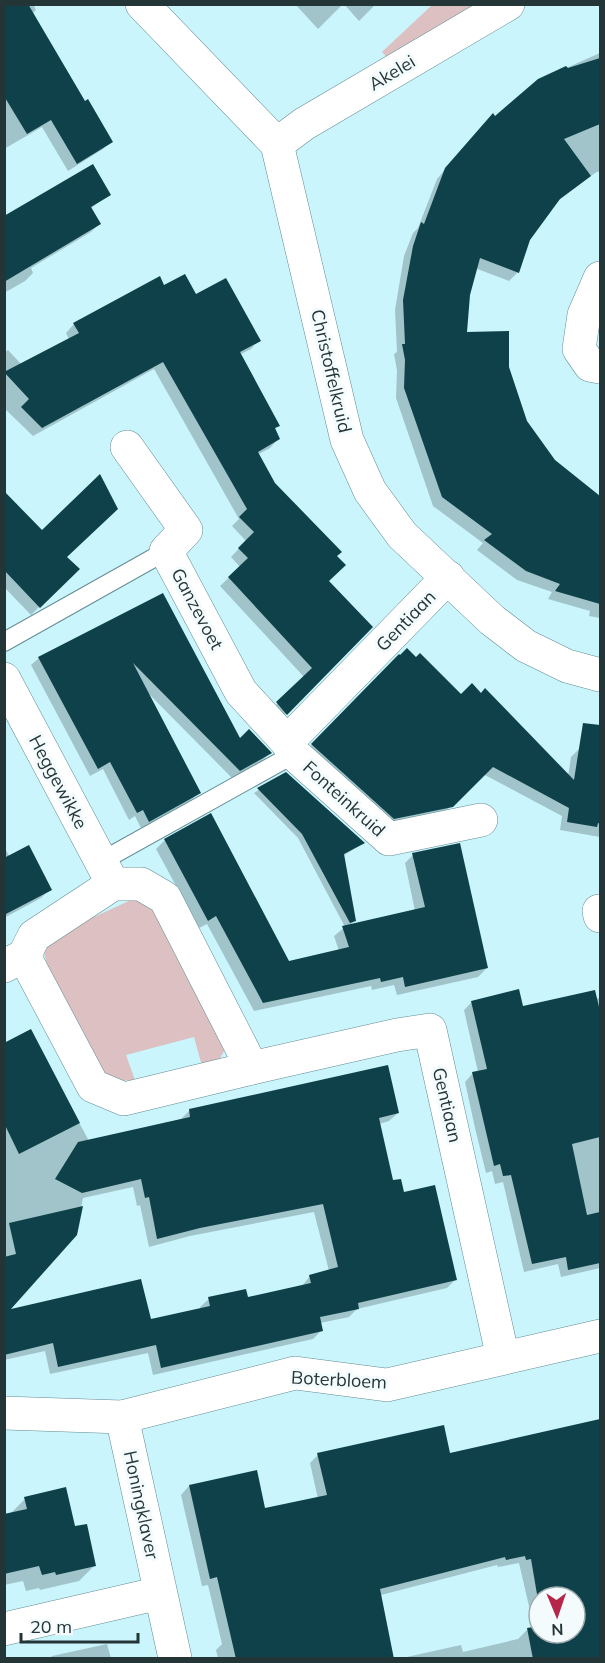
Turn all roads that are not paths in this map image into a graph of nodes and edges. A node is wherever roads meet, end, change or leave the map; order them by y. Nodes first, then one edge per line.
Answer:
1 (142, 4) edge
2 (508, 4) edge
3 (277, 144) junction
4 (600, 278) edge
5 (600, 368) edge
6 (128, 447) dead end
7 (166, 551) junction
8 (448, 577) junction
9 (4, 642) edge
10 (600, 675) edge
11 (4, 680) edge
12 (290, 748) junction
13 (481, 820) dead end
14 (106, 873) junction
15 (14, 961) edge
16 (252, 1068) junction
17 (600, 1335) edge
18 (503, 1358) junction
19 (4, 1413) edge
20 (122, 1417) junction
21 (160, 1593) junction
22 (4, 1629) edge
23 (175, 1659) edge

1 - 3 street
2 - 3 street, Akelei
3 - 8 street, Christoffelkruid
4 - 5 street
6 - 7 street, Ganzevoet
7 - 9 lane
7 - 12 street, Ganzevoet
8 - 10 street, Christoffelkruid
8 - 12 street, Gentiaan
11 - 14 street, Heggewikke
12 - 13 street, Fonteinkruid
12 - 14 lane
14 - 15 street, Gentiaan
14 - 16 street
15 - 16 street, Gentiaan
16 - 18 street, Gentiaan
17 - 18 street, Boterbloem
18 - 20 street, Boterbloem
19 - 20 street, Boterbloem
20 - 21 street, Honingklaver
21 - 22 street
21 - 23 street, Honingklaver

